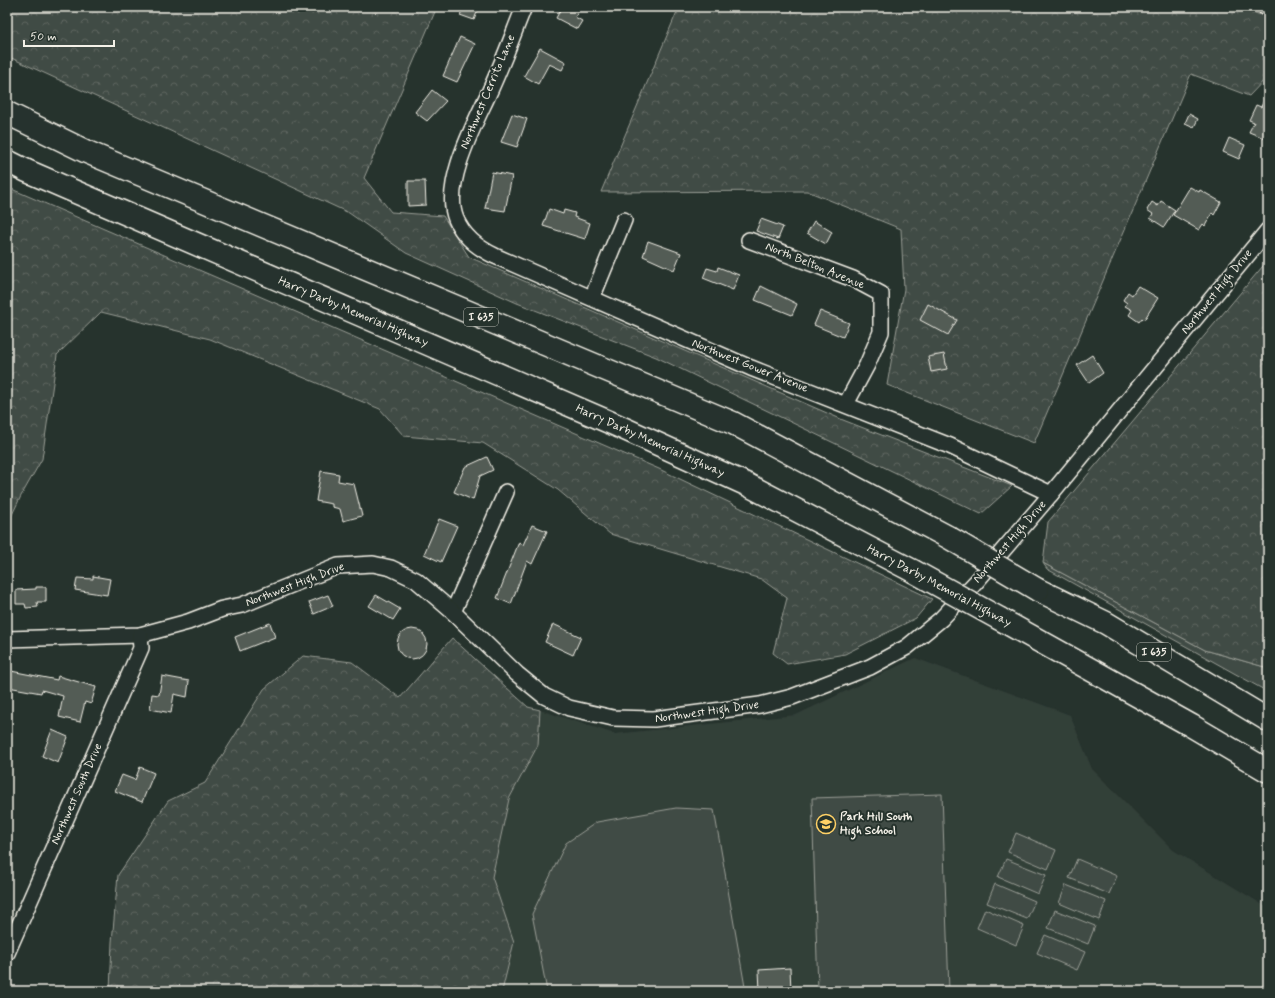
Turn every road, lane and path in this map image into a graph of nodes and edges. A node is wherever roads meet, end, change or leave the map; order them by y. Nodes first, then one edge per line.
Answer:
1 (524, 7) edge
2 (7, 113) edge
3 (7, 161) edge
4 (624, 220) dead end
5 (459, 225) joint
6 (1268, 230) edge
7 (749, 240) dead end
8 (592, 298) junction
9 (846, 404) junction
10 (506, 492) dead end
11 (1051, 494) junction
12 (453, 612) junction
13 (140, 635) junction
14 (7, 639) edge
15 (1267, 719) edge
16 (1268, 771) edge
17 (7, 953) edge

1 - 5 street, Northwest Cerrito Lane
2 - 15 highway, I 635, bridge
3 - 16 highway, Harry Darby Memorial Highway, bridge
4 - 8 street
5 - 8 street, Northwest Gower Avenue
6 - 11 street, Northwest High Drive
7 - 9 street, North Belton Avenue
8 - 9 street, Northwest Gower Avenue
9 - 11 street, Northwest Gower Avenue
10 - 12 street
11 - 12 street, Northwest High Drive
12 - 13 street, Northwest High Drive
13 - 14 street, Northwest High Drive
13 - 17 street, Northwest South Drive

